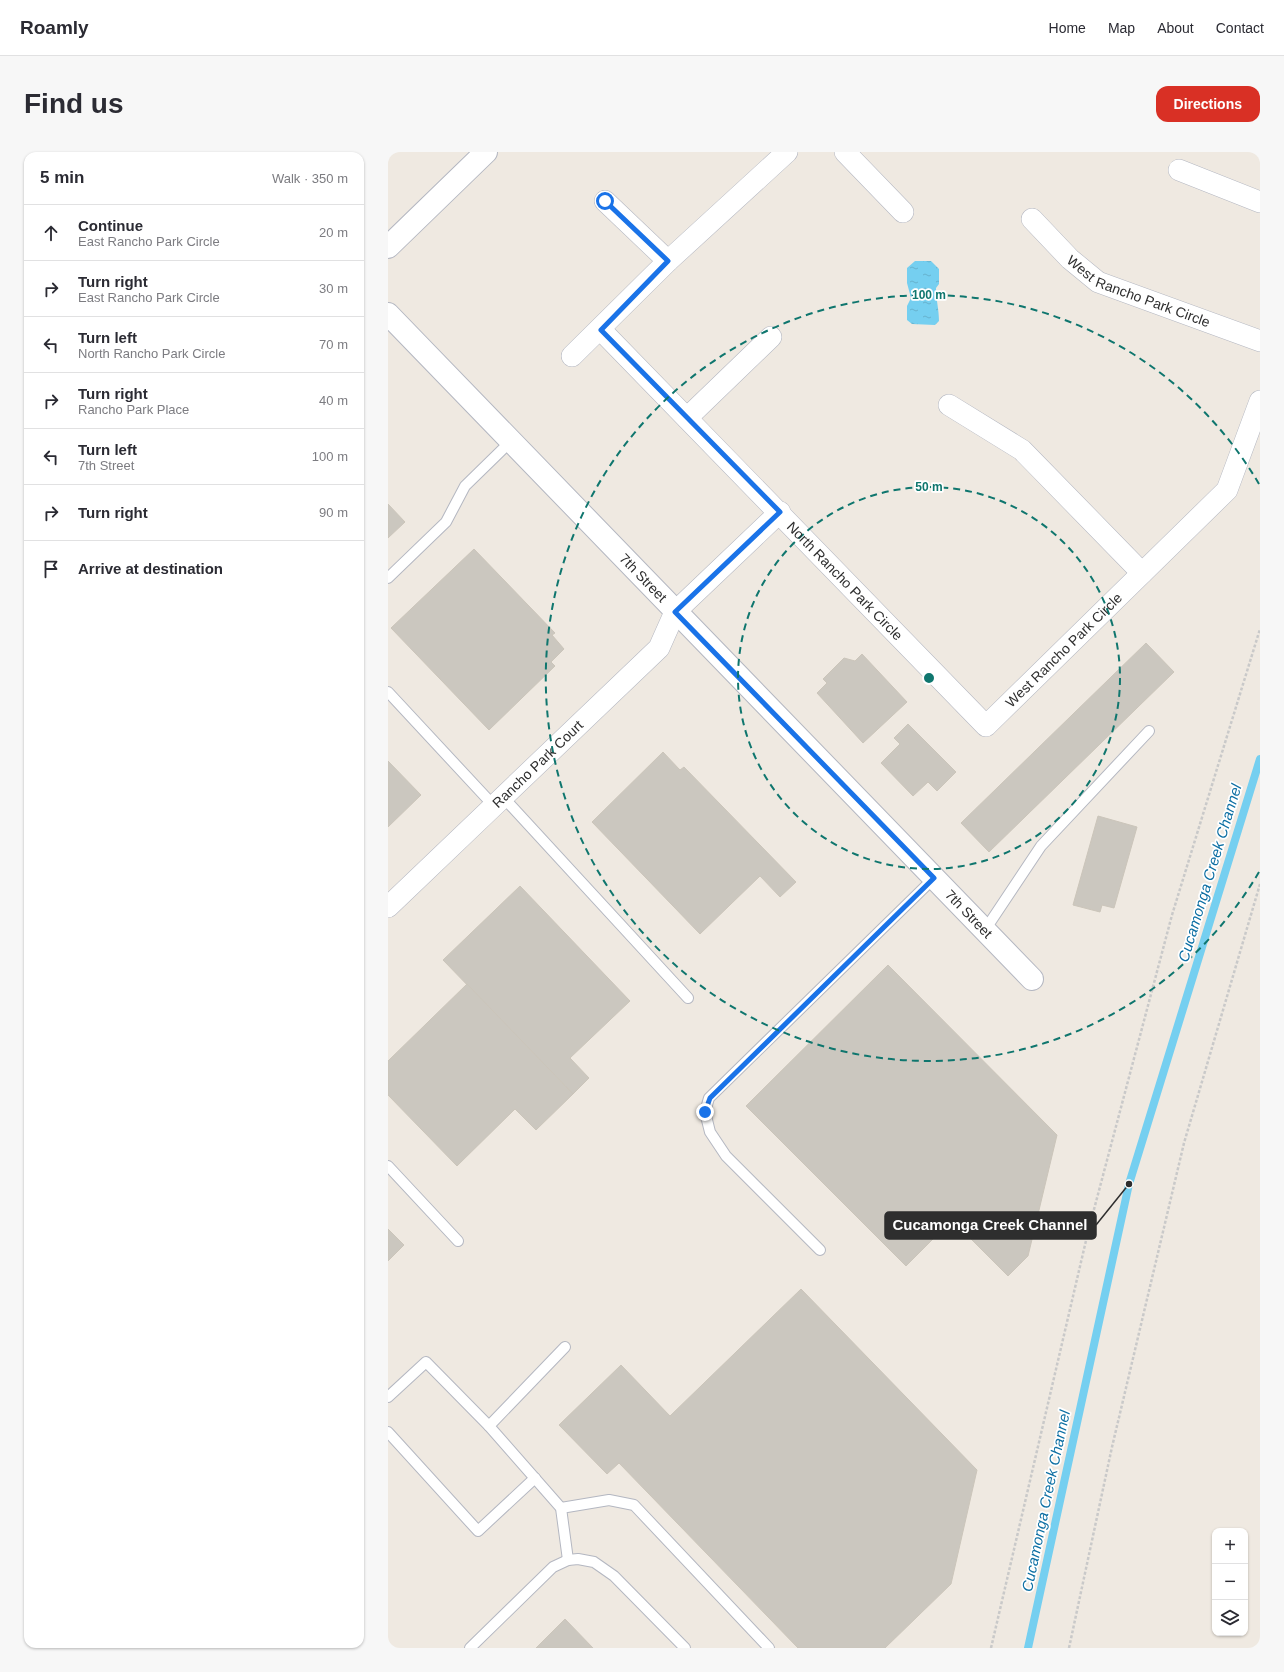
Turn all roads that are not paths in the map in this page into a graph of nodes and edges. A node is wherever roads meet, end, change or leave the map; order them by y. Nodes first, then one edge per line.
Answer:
1 (486, 152) edge
2 (786, 152) edge
3 (846, 152) edge
4 (1179, 170) dead end
5 (605, 201) dead end
6 (1260, 202) edge
7 (903, 212) dead end
8 (1032, 219) dead end
9 (388, 247) edge
10 (668, 261) junction
11 (388, 314) edge
12 (601, 330) junction
13 (771, 336) dead end
14 (1260, 341) edge
15 (572, 356) dead end
16 (1260, 401) edge
17 (949, 405) dead end
18 (687, 418) junction
19 (510, 442) junction
20 (780, 512) junction
21 (1142, 574) junction
22 (388, 578) edge
23 (675, 612) junction
24 (388, 692) edge
25 (986, 726) joint
26 (1149, 731) dead end
27 (499, 801) junction
28 (934, 878) junction
29 (388, 907) edge
30 (985, 930) junction
31 (1032, 980) dead end
32 (688, 998) dead end
33 (388, 1166) edge
34 (458, 1241) dead end
35 (820, 1250) dead end
36 (565, 1347) dead end
37 (388, 1397) edge
38 (489, 1426) junction
39 (388, 1432) edge
40 (536, 1478) junction
41 (562, 1508) junction
42 (568, 1560) junction
43 (470, 1648) edge
44 (685, 1648) edge
45 (769, 1648) edge

1 - 9 street
2 - 10 street
3 - 7 street
4 - 6 street
5 - 10 street
8 - 14 street, West Rancho Park Circle
10 - 12 street
11 - 19 street, 7th Street
12 - 15 street
12 - 18 street, North Rancho Park Circle
13 - 18 street
16 - 21 street, West Rancho Park Circle
17 - 21 street
18 - 20 street, North Rancho Park Circle
19 - 22 lane
19 - 23 street, 7th Street
20 - 23 street
20 - 25 street, North Rancho Park Circle
21 - 25 street, West Rancho Park Circle
23 - 27 street, Rancho Park Court
23 - 28 street, 7th Street
24 - 27 lane
26 - 30 lane
27 - 29 street, Rancho Park Court
27 - 32 lane
28 - 30 street, 7th Street
28 - 35 lane
30 - 31 street, 7th Street
33 - 34 lane
36 - 38 lane
37 - 38 lane
38 - 40 lane
39 - 40 lane
40 - 41 lane
41 - 42 lane
41 - 45 lane
42 - 43 lane
42 - 44 lane

